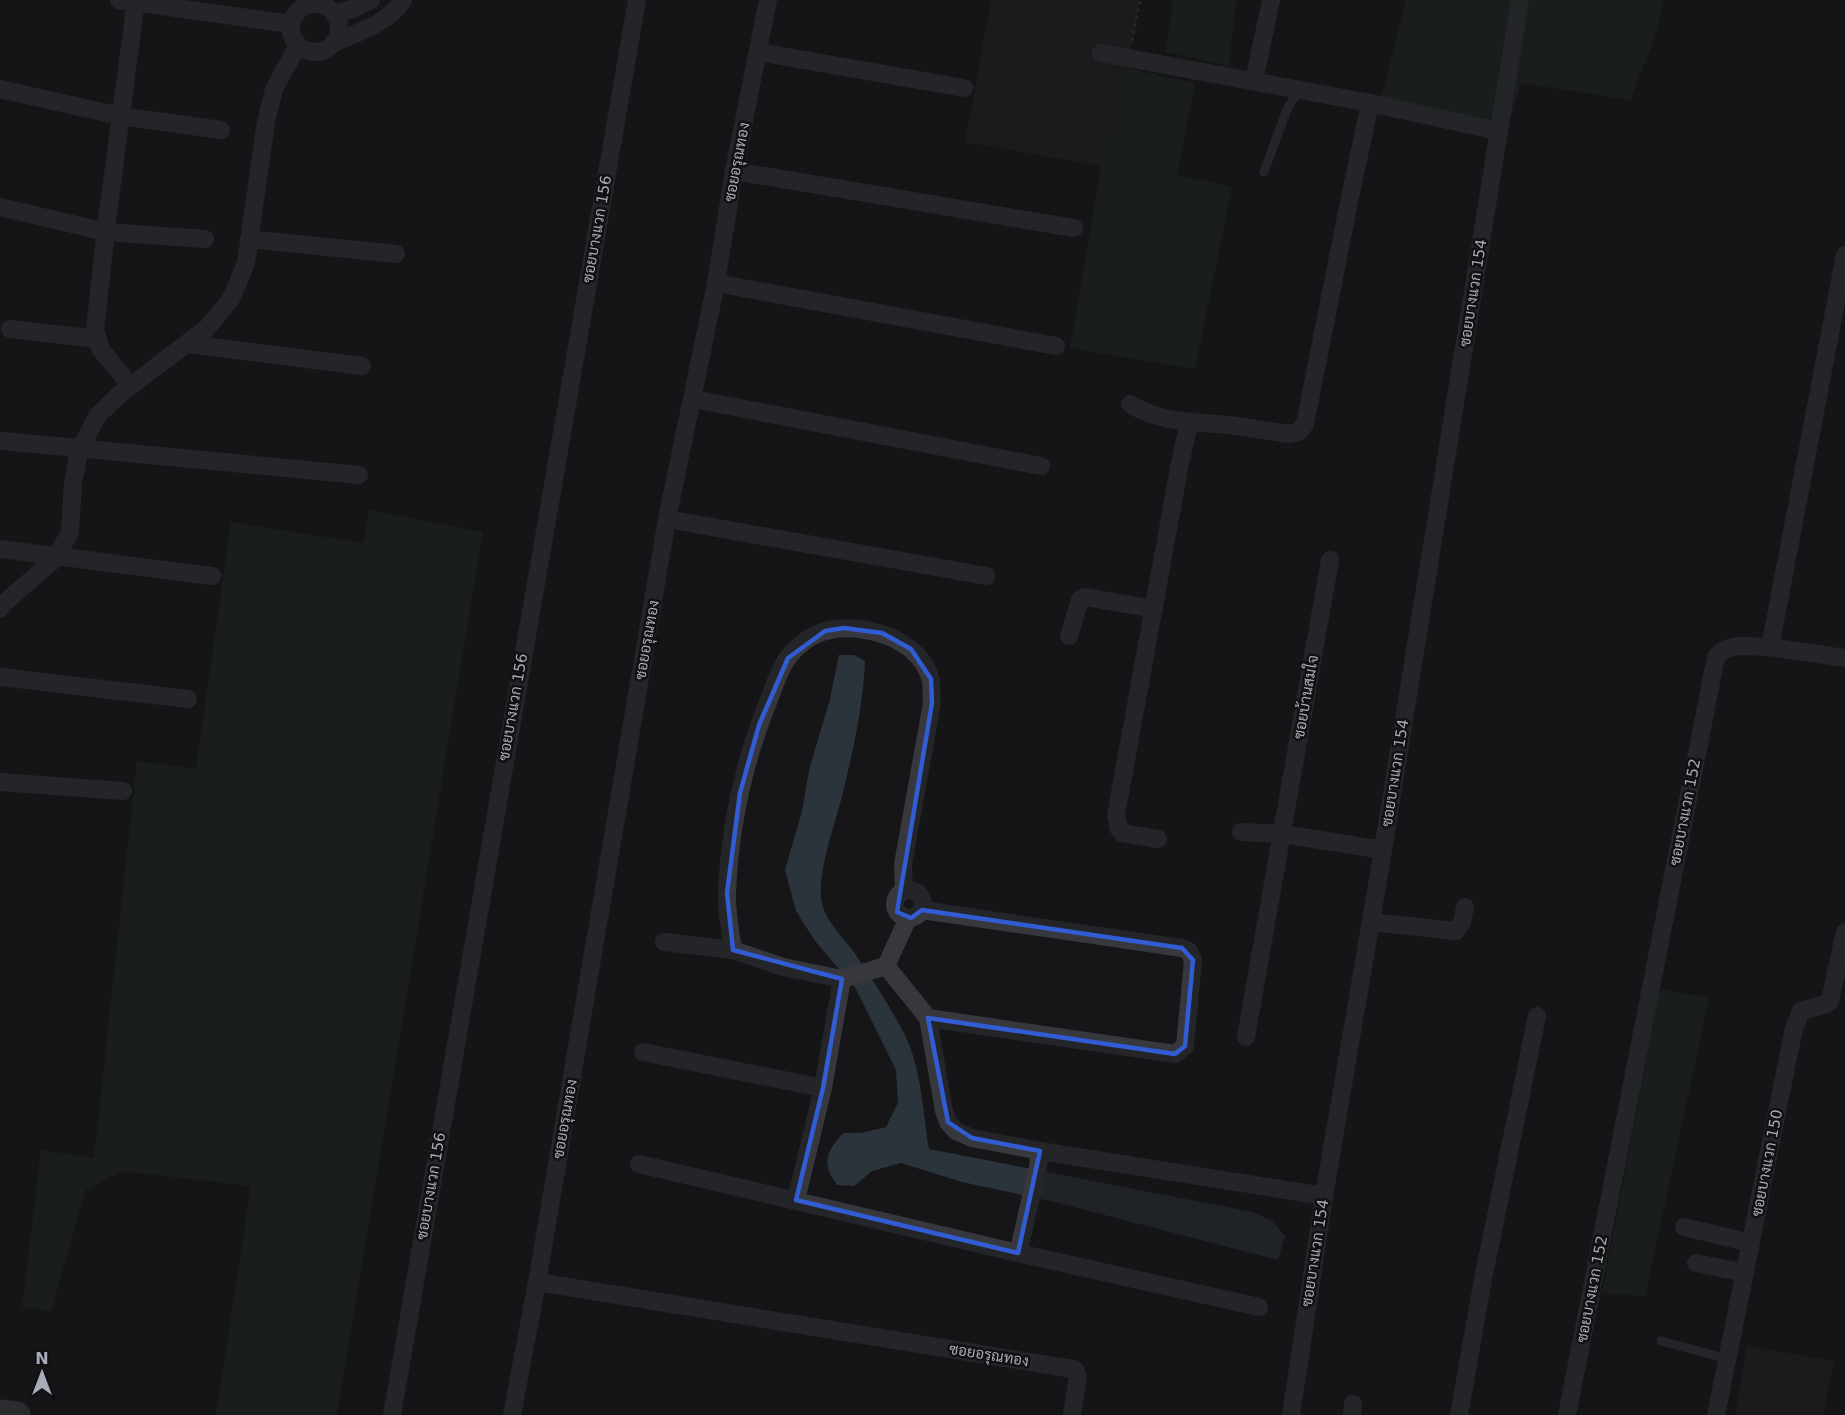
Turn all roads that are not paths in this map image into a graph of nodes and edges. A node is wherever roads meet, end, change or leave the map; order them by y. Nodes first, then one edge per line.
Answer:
1 (371, 0) edge
2 (403, 0) edge
3 (637, 0) edge
4 (768, 0) edge
5 (1271, 0) edge
6 (1520, 0) edge
7 (130, 1) edge
8 (325, 6) edge
9 (291, 24) junction
10 (333, 43) junction
11 (298, 45) junction
12 (758, 52) junction
13 (1101, 53) dead end
14 (1254, 81) junction
15 (964, 88) dead end
16 (0, 89) edge
17 (1299, 89) junction
18 (1370, 104) junction
19 (120, 116) junction
20 (221, 129) dead end
21 (1498, 131) junction
22 (734, 171) junction
23 (1264, 172) dead end
24 (0, 207) edge
25 (1074, 228) dead end
26 (106, 232) junction
27 (205, 239) dead end
28 (249, 240) junction
29 (396, 254) dead end
30 (1845, 255) edge
31 (716, 282) junction
32 (10, 329) dead end
33 (98, 339) junction
34 (187, 344) junction
35 (1056, 346) dead end
36 (362, 366) dead end
37 (131, 386) junction
38 (693, 399) junction
39 (1130, 404) dead end
40 (1189, 423) junction
41 (3, 441) dead end
42 (80, 448) junction
43 (1041, 466) dead end
44 (359, 475) dead end
45 (667, 519) junction
46 (0, 549) edge
47 (57, 556) junction
48 (1330, 560) dead end
49 (212, 576) dead end
50 (986, 576) dead end
51 (0, 609) edge
52 (1154, 609) junction
53 (1069, 636) dead end
54 (1770, 647) junction
55 (1845, 658) edge
56 (0, 676) edge
57 (189, 699) dead end
58 (0, 782) edge
59 (123, 792) dead end
60 (1241, 832) dead end
61 (1283, 834) junction
62 (1158, 838) dead end
63 (1383, 850) junction
64 (1465, 907) dead end
65 (915, 914) junction
66 (1371, 922) junction
67 (1845, 932) edge
68 (664, 942) dead end
69 (733, 950) junction
70 (878, 968) junction
71 (843, 978) junction
72 (1537, 1016) dead end
73 (928, 1018) junction
74 (1246, 1038) dead end
75 (643, 1052) dead end
76 (824, 1088) junction
77 (1039, 1159) junction
78 (639, 1164) dead end
79 (1324, 1196) junction
80 (796, 1200) junction
81 (1684, 1227) dead end
82 (1751, 1243) junction
83 (1018, 1253) junction
84 (1696, 1263) dead end
85 (1745, 1273) junction
86 (537, 1282) junction
87 (1259, 1307) dead end
88 (1661, 1341) dead end
89 (1728, 1359) junction
90 (0, 1413) edge
91 (17, 1415) edge
92 (392, 1415) edge
93 (512, 1415) edge
94 (1072, 1415) edge
95 (1291, 1415) edge
96 (1459, 1415) edge
97 (1567, 1415) edge
98 (1716, 1415) edge

1 - 8 street
2 - 10 street
3 - 92 street, ซอยบางแวก 156
4 - 12 street, ซอยอรุณทอง
5 - 14 street
6 - 21 street, ซอยบางแวก 154
7 - 9 street
7 - 19 street
8 - 9 street
8 - 10 street
9 - 11 street
10 - 11 street
11 - 28 street
12 - 15 street
12 - 22 street, ซอยอรุณทอง
13 - 14 street
14 - 17 street
16 - 19 street
17 - 18 street
17 - 23 lane
18 - 21 street
18 - 40 street
19 - 20 street
19 - 26 street
21 - 63 street, ซอยบางแวก 154
22 - 25 street
22 - 31 street, ซอยอรุณทอง
24 - 26 street
26 - 27 street
26 - 33 street
28 - 29 street
28 - 34 street
30 - 54 street
31 - 35 street
31 - 38 street, ซอยอรุณทอง
32 - 33 street
33 - 37 street
34 - 36 street
34 - 37 street
37 - 42 street
38 - 43 street
38 - 45 street, ซอยอรุณทอง
39 - 40 street
40 - 52 street
41 - 42 street
42 - 44 street
42 - 47 street
45 - 50 street
45 - 86 street, ซอยอรุณทอง
46 - 47 street
47 - 49 street
47 - 51 street
48 - 61 street, ซอยบ้านสมใจ
52 - 53 street
52 - 62 street
54 - 55 street, ซอยบางแวก 152
54 - 97 street, ซอยบางแวก 152
56 - 57 street
58 - 59 street
60 - 61 street
61 - 63 street
61 - 74 street, ซอยบ้านสมใจ
63 - 66 street, ซอยบางแวก 154
64 - 66 street
65 - 69 street
65 - 70 street
65 - 73 street
66 - 79 street, ซอยบางแวก 154
67 - 82 street, ซอยบางแวก 150
68 - 69 street
69 - 71 street
70 - 71 street
70 - 73 street
71 - 76 street
72 - 96 street
73 - 77 street
75 - 76 street
76 - 80 street
77 - 79 street
77 - 83 street
78 - 80 street
79 - 95 street, ซอยบางแวก 154
80 - 83 street
81 - 82 street
82 - 85 street, ซอยบางแวก 150
83 - 87 street
84 - 85 street
85 - 89 street, ซอยบางแวก 150
86 - 93 street, ซอยอรุณทอง
86 - 94 street, ซอยอรุณทอง
88 - 89 lane
89 - 98 street, ซอยบางแวก 150
90 - 91 main road

